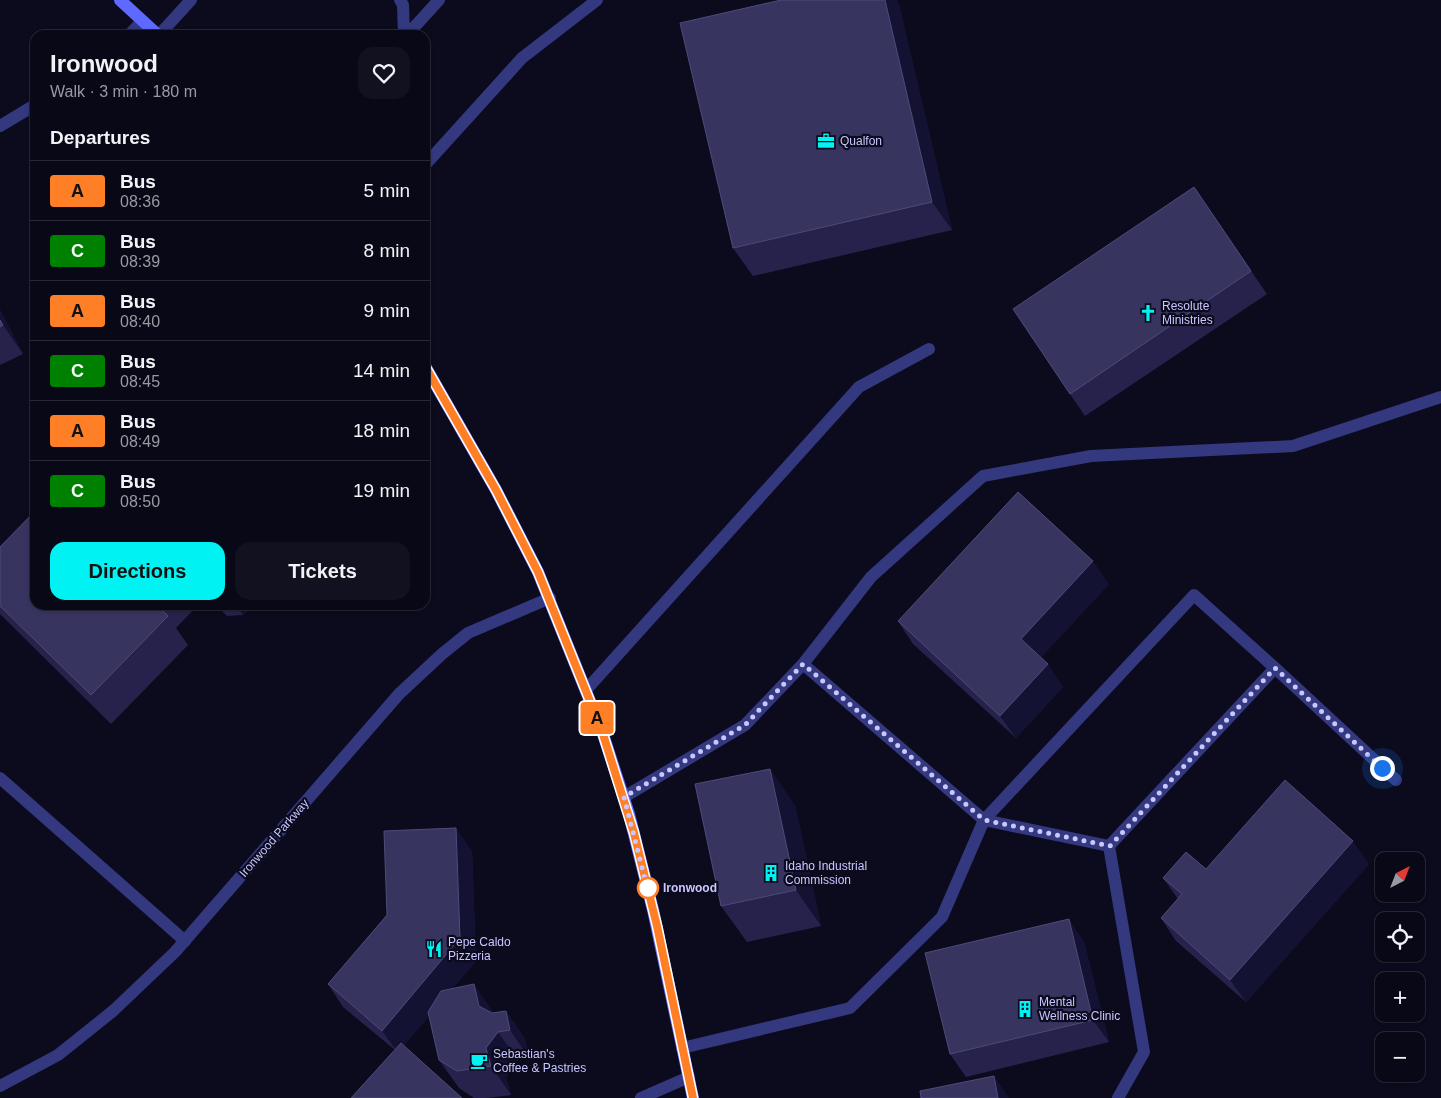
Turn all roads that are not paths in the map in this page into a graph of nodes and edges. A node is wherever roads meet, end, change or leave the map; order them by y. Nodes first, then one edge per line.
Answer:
1 (120, 0) edge
2 (191, 0) edge
3 (400, 0) edge
4 (439, 0) edge
5 (597, 0) edge
6 (142, 21) junction
7 (133, 30) edge
8 (153, 30) edge
9 (164, 30) edge
10 (405, 30) edge
11 (411, 30) edge
12 (30, 108) edge
13 (0, 126) edge
14 (430, 159) edge
15 (929, 349) dead end
16 (430, 375) edge
17 (1441, 396) edge
18 (550, 598) junction
19 (803, 664) junction
20 (1275, 668) junction
21 (586, 690) junction
22 (0, 778) edge
23 (1396, 780) dead end
24 (624, 797) junction
25 (984, 820) junction
26 (1110, 846) junction
27 (185, 941) junction
28 (682, 1048) junction
29 (688, 1077) junction
30 (0, 1086) edge
31 (641, 1098) edge
32 (693, 1098) edge
33 (1118, 1098) edge

1 - 6 street
2 - 9 street
3 - 10 street
4 - 11 street
5 - 14 street
6 - 7 street
6 - 8 street
12 - 13 street
15 - 21 street
16 - 18 street
17 - 19 street
18 - 21 street
18 - 27 street, Ironwood Parkway
19 - 24 street
19 - 25 street
20 - 23 street
20 - 25 street
20 - 26 street
21 - 24 street
22 - 27 street
24 - 28 street
25 - 26 street
25 - 28 street
26 - 33 street
27 - 30 street, Ironwood Parkway
28 - 29 street
29 - 31 street
29 - 32 street

